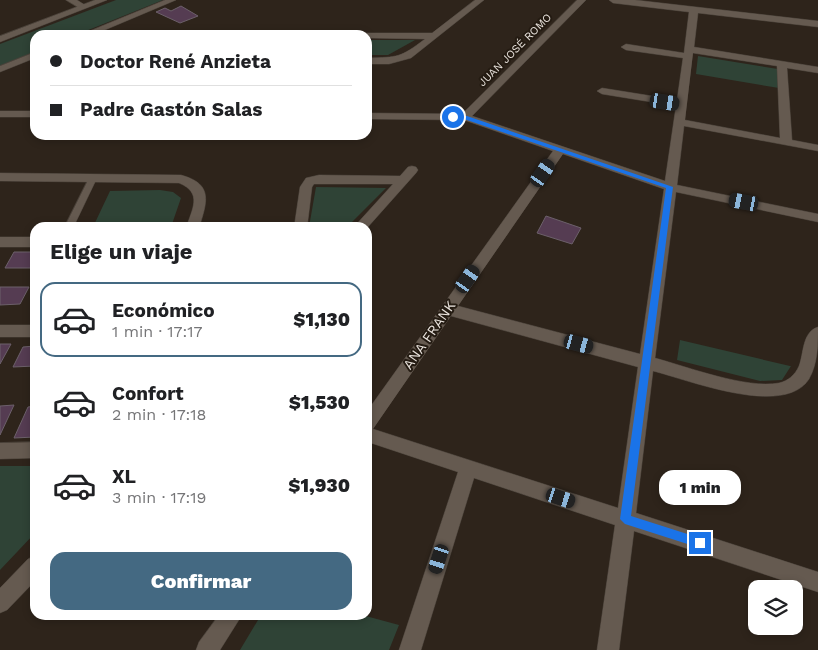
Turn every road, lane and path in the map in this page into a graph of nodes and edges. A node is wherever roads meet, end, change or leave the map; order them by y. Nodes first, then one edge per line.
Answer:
1 (70, 0) edge
2 (104, 0) edge
3 (172, 0) edge
4 (480, 0) edge
5 (582, 0) edge
6 (613, 0) edge
7 (84, 7) junction
8 (694, 10) junction
9 (818, 24) edge
10 (97, 30) edge
11 (372, 36) edge
12 (435, 36) junction
13 (0, 39) edge
14 (626, 47) dead end
15 (688, 53) junction
16 (30, 57) edge
17 (372, 60) edge
18 (782, 64) junction
19 (0, 69) edge
20 (818, 70) edge
21 (602, 91) dead end
22 (681, 104) junction
23 (0, 114) edge
24 (30, 114) edge
25 (372, 116) edge
26 (465, 117) junction
27 (678, 122) junction
28 (786, 142) junction
29 (818, 148) edge
30 (560, 150) junction
31 (412, 170) dead end
32 (0, 177) edge
33 (93, 178) junction
34 (403, 180) junction
35 (670, 187) junction
36 (818, 218) edge
37 (71, 222) edge
38 (194, 222) edge
39 (301, 222) edge
40 (364, 222) edge
41 (0, 242) edge
42 (30, 242) edge
43 (447, 309) junction
44 (0, 331) edge
45 (30, 331) edge
46 (818, 333) edge
47 (646, 362) junction
48 (372, 417) edge
49 (372, 436) edge
50 (30, 450) edge
51 (0, 451) edge
52 (468, 468) junction
53 (625, 519) junction
54 (30, 571) edge
55 (818, 582) edge
56 (0, 603) edge
57 (228, 620) edge
58 (207, 650) edge
59 (410, 650) edge
60 (608, 650) edge

1 - 7 street
2 - 7 street
3 - 10 street
4 - 12 street
5 - 26 street, JUAN JOSÉ ROMO
6 - 8 street
7 - 13 street
8 - 9 street
8 - 15 street
11 - 12 street
12 - 17 street
14 - 15 street
15 - 18 street
15 - 22 street
16 - 19 street
18 - 20 street
18 - 28 street
21 - 22 street
22 - 27 street
23 - 24 street
25 - 26 street
26 - 30 street
27 - 28 street
27 - 35 street
28 - 29 street
30 - 35 street
30 - 43 street, ANA FRANK
31 - 34 street
32 - 33 street
33 - 37 lane
33 - 38 street
34 - 39 street
34 - 40 street
35 - 36 street
35 - 47 street
41 - 42 street
43 - 47 street
43 - 48 street, ANA FRANK
44 - 45 street
46 - 47 street
47 - 53 street
49 - 52 street
50 - 51 street
52 - 53 street
52 - 59 street
53 - 55 street
53 - 60 street
54 - 56 street
57 - 58 street

